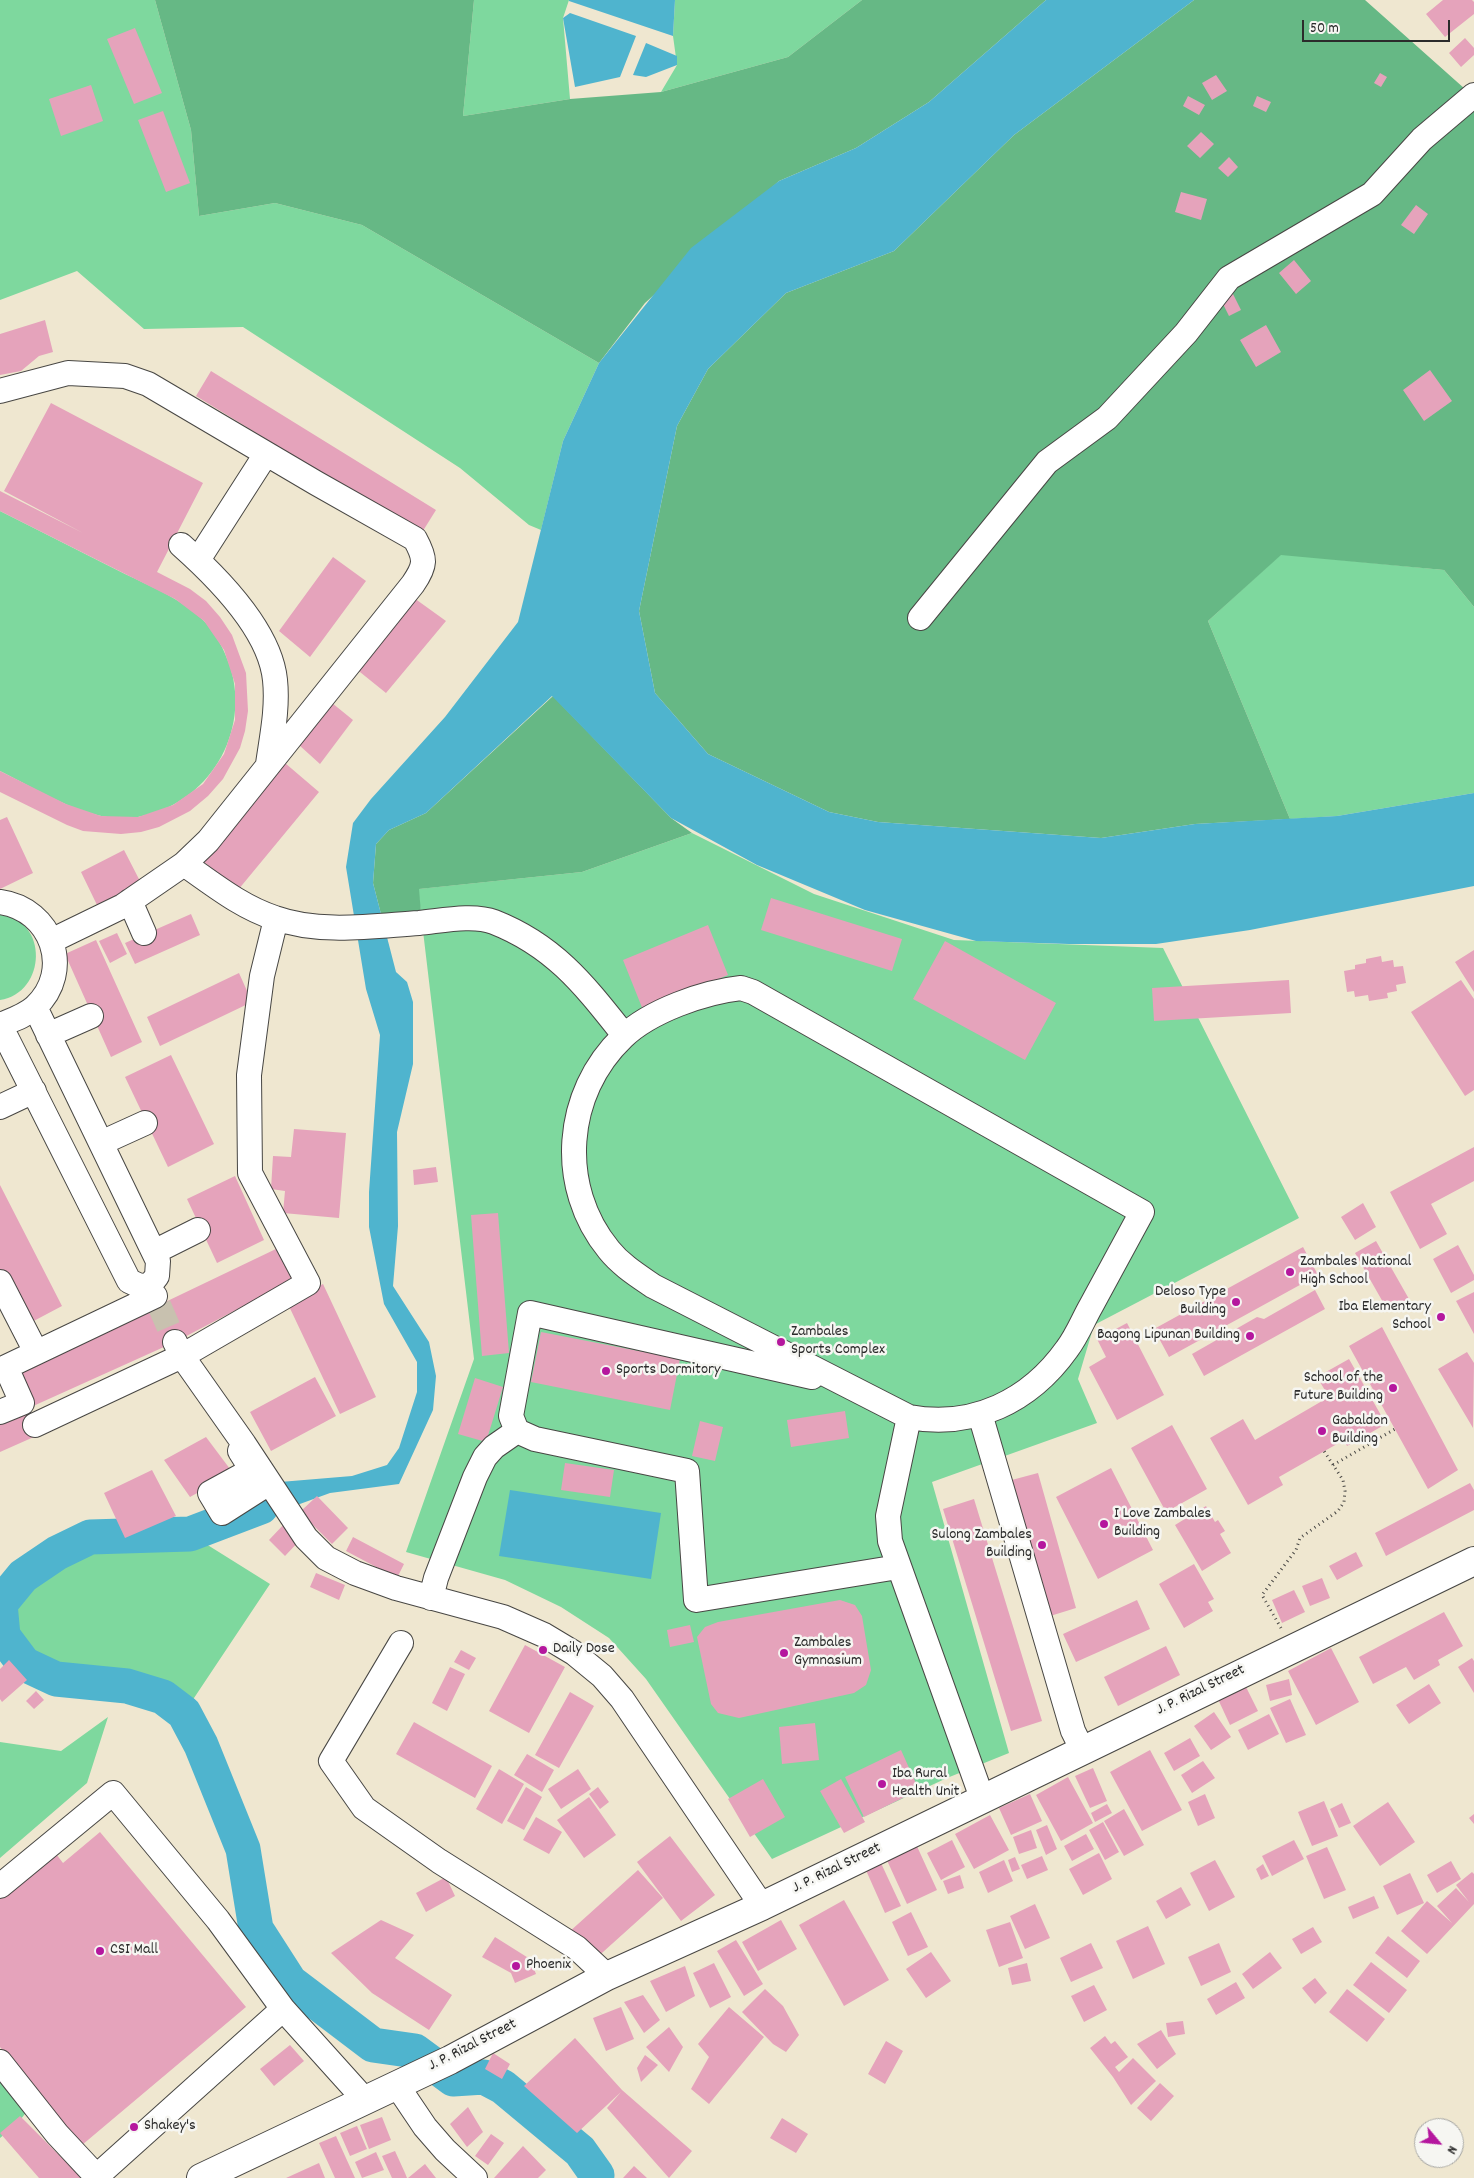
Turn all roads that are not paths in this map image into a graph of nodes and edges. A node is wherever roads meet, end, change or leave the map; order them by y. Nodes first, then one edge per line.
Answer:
1 (1474, 95) edge
2 (0, 391) edge
3 (266, 454) junction
4 (920, 618) dead end
5 (268, 766) junction
6 (184, 864) junction
7 (0, 902) edge
8 (112, 913) junction
9 (276, 919) junction
10 (144, 933) dead end
11 (63, 941) junction
12 (35, 1007) junction
13 (91, 1016) dead end
14 (0, 1025) edge
15 (48, 1035) junction
16 (624, 1035) junction
17 (34, 1091) junction
18 (0, 1107) edge
19 (145, 1123) dead end
20 (101, 1143) junction
21 (198, 1230) dead end
22 (154, 1252) junction
23 (0, 1282) edge
24 (155, 1295) junction
25 (7, 1313) edge
26 (179, 1349) junction
27 (36, 1352) junction
28 (848, 1386) junction
29 (0, 1412) edge
30 (980, 1414) junction
31 (909, 1417) junction
32 (35, 1425) dead end
33 (233, 1428) junction
34 (518, 1430) junction
35 (270, 1485) junction
36 (1474, 1561) edge
37 (898, 1566) junction
38 (431, 1598) junction
39 (401, 1643) dead end
40 (1082, 1749) junction
41 (982, 1798) junction
42 (0, 1886) edge
43 (762, 1906) junction
44 (607, 1976) junction
45 (283, 2009) junction
46 (0, 2062) edge
47 (408, 2079) junction
48 (364, 2099) junction
49 (97, 2177) edge
50 (201, 2178) edge
51 (475, 2178) edge

1 - 4 street
2 - 3 street
3 - 5 street
3 - 5 street
5 - 6 street
6 - 8 street
6 - 9 street
7 - 11 street
8 - 10 street
8 - 11 street
9 - 16 street
9 - 26 street
11 - 12 street
12 - 14 street
12 - 15 street
13 - 15 street
14 - 17 street
15 - 20 street
16 - 28 street
16 - 30 street
17 - 18 street
17 - 24 street
19 - 20 street
20 - 22 street
21 - 22 street
22 - 24 street
23 - 25 street
24 - 27 street
25 - 27 street
26 - 32 street
26 - 33 street
27 - 29 street
28 - 31 street
28 - 34 street
30 - 31 street
30 - 40 street
31 - 37 street
33 - 35 street
33 - 35 street
34 - 37 street
34 - 38 street
35 - 38 street
36 - 40 main road, J. P. Rizal Street
37 - 41 street
38 - 43 street
39 - 44 street
40 - 41 main road, J. P. Rizal Street
41 - 43 main road, J. P. Rizal Street
42 - 45 street
43 - 44 main road, J. P. Rizal Street
44 - 47 main road, J. P. Rizal Street
45 - 48 street
45 - 49 street
46 - 49 street
47 - 48 main road, J. P. Rizal Street
47 - 51 street
48 - 50 main road, J. P. Rizal Street

